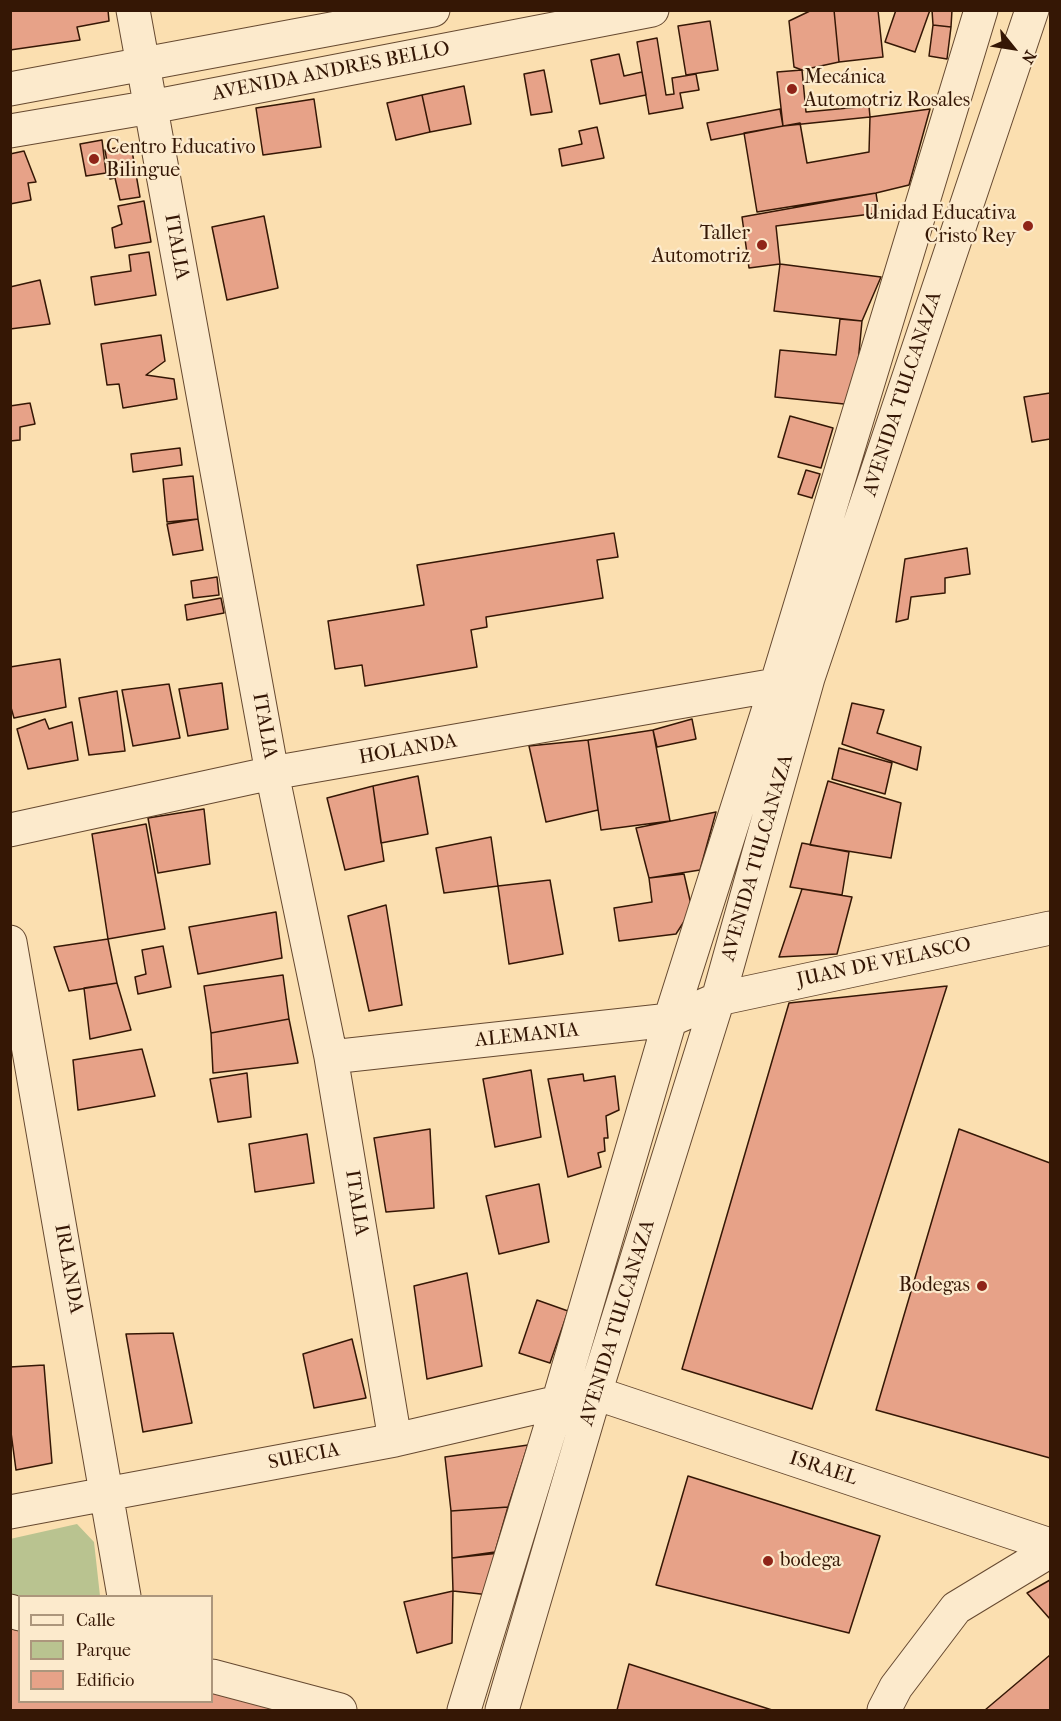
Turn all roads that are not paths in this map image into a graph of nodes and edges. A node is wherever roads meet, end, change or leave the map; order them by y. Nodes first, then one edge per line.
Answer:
1 (133, 10) edge
2 (433, 10) edge
3 (652, 10) edge
4 (981, 10) edge
5 (1032, 10) edge
6 (143, 64) junction
7 (10, 89) edge
8 (151, 107) junction
9 (10, 131) edge
10 (808, 678) junction
11 (776, 686) junction
12 (272, 773) junction
13 (10, 830) edge
14 (1050, 928) edge
15 (10, 942) edge
16 (15, 999) edge
17 (718, 999) junction
18 (670, 1020) junction
19 (332, 1057) junction
20 (595, 1393) junction
21 (558, 1403) junction
22 (395, 1440) junction
23 (107, 1494) junction
24 (10, 1512) edge
25 (1050, 1545) edge
26 (1050, 1551) edge
27 (124, 1595) edge
28 (213, 1676) edge
29 (340, 1710) edge
30 (464, 1710) edge
31 (502, 1710) edge
32 (884, 1710) edge

1 - 6 street, ITALIA
2 - 6 street, AVENIDA ANDRES BELLO
3 - 8 street, AVENIDA ANDRES BELLO
4 - 11 street, AVENIDA TULCANAZA
5 - 10 street, AVENIDA TULCANAZA
6 - 7 street, AVENIDA ANDRES BELLO
6 - 8 street, ITALIA
8 - 9 street, AVENIDA ANDRES BELLO
8 - 12 street, ITALIA
10 - 11 street, HOLANDA
10 - 17 street, AVENIDA TULCANAZA
11 - 12 street, HOLANDA
11 - 18 street, AVENIDA TULCANAZA
12 - 13 street, HOLANDA
12 - 19 street, ITALIA
14 - 17 street, JUAN DE VELASCO
15 - 16 street, IRLANDA
16 - 23 street, IRLANDA
17 - 18 street, ALEMANIA
17 - 20 street, AVENIDA TULCANAZA
18 - 19 street, ALEMANIA
18 - 21 street, AVENIDA TULCANAZA
19 - 22 street, ITALIA
20 - 21 street, SUECIA
20 - 25 street, ISRAEL
20 - 31 street, AVENIDA TULCANAZA
21 - 22 street, SUECIA
21 - 30 street, AVENIDA TULCANAZA
22 - 23 street, SUECIA
23 - 24 street, SUECIA
23 - 27 street, IRLANDA
26 - 32 street
28 - 29 street

